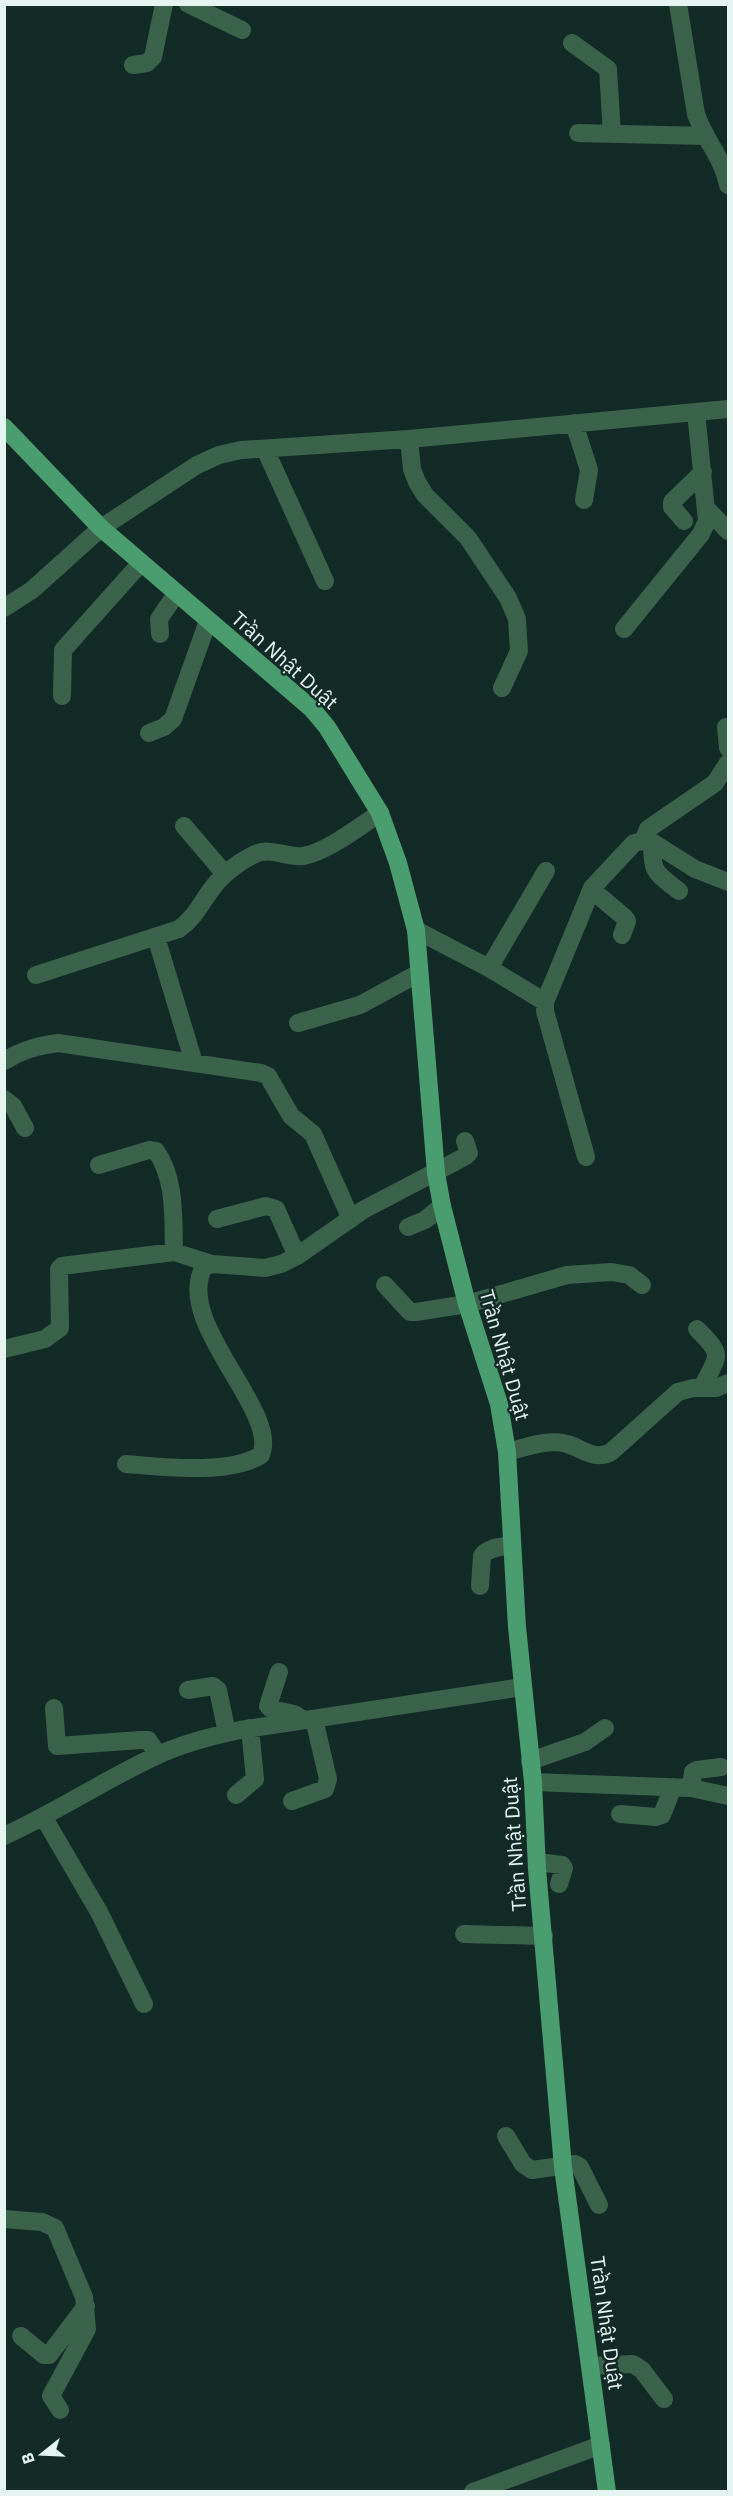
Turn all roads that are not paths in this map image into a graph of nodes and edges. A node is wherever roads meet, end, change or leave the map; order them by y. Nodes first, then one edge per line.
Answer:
1 (164, 4) edge
2 (188, 4) edge
3 (678, 4) edge
4 (242, 30) dead end
5 (572, 43) dead end
6 (133, 65) dead end
7 (578, 133) dead end
8 (612, 134) junction
9 (706, 136) junction
10 (729, 185) edge
11 (729, 409) edge
12 (696, 412) junction
13 (574, 423) junction
14 (4, 427) edge
15 (410, 439) junction
16 (265, 449) junction
17 (703, 472) junction
18 (584, 500) dead end
19 (707, 509) junction
20 (684, 521) dead end
21 (101, 528) junction
22 (729, 531) edge
23 (140, 564) junction
24 (325, 581) dead end
25 (176, 594) junction
26 (4, 608) edge
27 (208, 621) junction
28 (624, 629) dead end
29 (160, 634) dead end
30 (502, 688) dead end
31 (63, 696) dead end
32 (726, 727) dead end
33 (149, 733) dead end
34 (729, 748) edge
35 (729, 763) edge
36 (380, 813) junction
37 (184, 826) dead end
38 (648, 841) junction
39 (546, 871) dead end
40 (225, 874) junction
41 (729, 882) edge
42 (592, 890) junction
43 (679, 891) dead end
44 (416, 930) junction
45 (622, 935) dead end
46 (156, 937) junction
47 (489, 968) junction
48 (419, 973) junction
49 (36, 975) dead end
50 (545, 1002) junction
51 (298, 1023) dead end
52 (4, 1061) edge
53 (194, 1063) junction
54 (4, 1099) edge
55 (25, 1128) dead end
56 (465, 1141) dead end
57 (586, 1158) dead end
58 (99, 1165) dead end
59 (436, 1173) junction
60 (442, 1206) junction
61 (217, 1219) dead end
62 (351, 1219) junction
63 (408, 1227) dead end
64 (174, 1251) junction
65 (297, 1256) junction
66 (212, 1264) junction
67 (642, 1284) dead end
68 (385, 1285) dead end
69 (467, 1304) junction
70 (697, 1329) dead end
71 (4, 1349) edge
72 (729, 1383) edge
73 (702, 1388) junction
74 (507, 1452) junction
75 (126, 1464) dead end
76 (512, 1545) junction
77 (480, 1586) dead end
78 (279, 1672) dead end
79 (522, 1687) junction
80 (188, 1690) dead end
81 (54, 1708) dead end
82 (309, 1720) junction
83 (250, 1728) junction
84 (605, 1728) dead end
85 (227, 1733) junction
86 (158, 1755) junction
87 (530, 1761) junction
88 (721, 1767) dead end
89 (533, 1782) junction
90 (673, 1787) junction
91 (691, 1788) junction
92 (236, 1795) dead end
93 (729, 1796) edge
94 (292, 1802) dead end
95 (620, 1814) dead end
96 (44, 1818) junction
97 (4, 1836) edge
98 (537, 1862) junction
99 (559, 1884) dead end
100 (464, 1934) dead end
101 (544, 1936) junction
102 (144, 2004) dead end
103 (506, 2136) dead end
104 (563, 2167) junction
105 (599, 2205) dead end
106 (4, 2219) edge
107 (87, 2306) junction
108 (21, 2336) dead end
109 (591, 2366) junction
110 (664, 2399) dead end
111 (60, 2410) dead end
112 (601, 2445) junction
113 (473, 2492) edge
114 (607, 2492) edge

1 - 6 street
2 - 4 street
3 - 9 street
5 - 8 street
7 - 8 street
8 - 9 street
9 - 10 street
11 - 12 street
12 - 13 street
12 - 17 street
13 - 15 street
13 - 18 street
14 - 21 main road, Trần Nhật Duật
15 - 16 street
15 - 30 street
16 - 21 street
16 - 24 street
17 - 19 street
17 - 20 street
19 - 22 street
19 - 28 street
21 - 23 main road, Trần Nhật Duật
21 - 26 street
23 - 25 main road, Trần Nhật Duật
23 - 31 street
25 - 27 main road, Trần Nhật Duật
25 - 29 street
27 - 33 street
27 - 36 main road, Trần Nhật Duật
32 - 34 street
35 - 38 street
36 - 40 street
36 - 44 main road, Trần Nhật Duật
37 - 40 street
38 - 41 street
38 - 42 street
38 - 43 street
39 - 47 street
40 - 46 street
42 - 45 street
42 - 50 street
44 - 47 street
44 - 48 main road, Trần Nhật Duật
46 - 49 street
46 - 53 street
47 - 50 street
48 - 51 street
48 - 59 main road, Trần Nhật Duật
50 - 57 street
52 - 53 street
53 - 62 street
54 - 55 street
56 - 59 street
58 - 64 street
59 - 60 main road, Trần Nhật Duật
59 - 62 street
60 - 63 street
60 - 69 main road, Trần Nhật Duật
61 - 65 street
62 - 65 street
64 - 66 street
64 - 71 street
65 - 66 street
66 - 75 street
67 - 69 street
68 - 69 street
69 - 74 main road, Trần Nhật Duật
70 - 73 street
72 - 73 street
73 - 74 street
74 - 76 main road, Trần Nhật Duật
76 - 77 street
76 - 79 main road, Trần Nhật Duật
78 - 82 street
79 - 82 street
79 - 87 main road, Trần Nhật Duật
80 - 85 street
81 - 86 street
82 - 83 street
82 - 94 street
83 - 85 street
83 - 92 street
84 - 87 street
85 - 86 street
86 - 96 street
87 - 89 main road, Trần Nhật Duật
88 - 91 street
89 - 90 street
89 - 98 main road, Trần Nhật Duật
90 - 91 street
90 - 95 street
91 - 93 street
96 - 97 street
96 - 102 street
98 - 99 street
98 - 101 main road, Trần Nhật Duật
100 - 101 street
101 - 104 main road, Trần Nhật Duật
103 - 104 street
104 - 105 street
104 - 109 main road, Trần Nhật Duật
106 - 107 street
107 - 108 street
107 - 111 street
109 - 110 street
109 - 112 main road, Trần Nhật Duật
112 - 113 street
112 - 114 main road, Trần Nhật Duật

